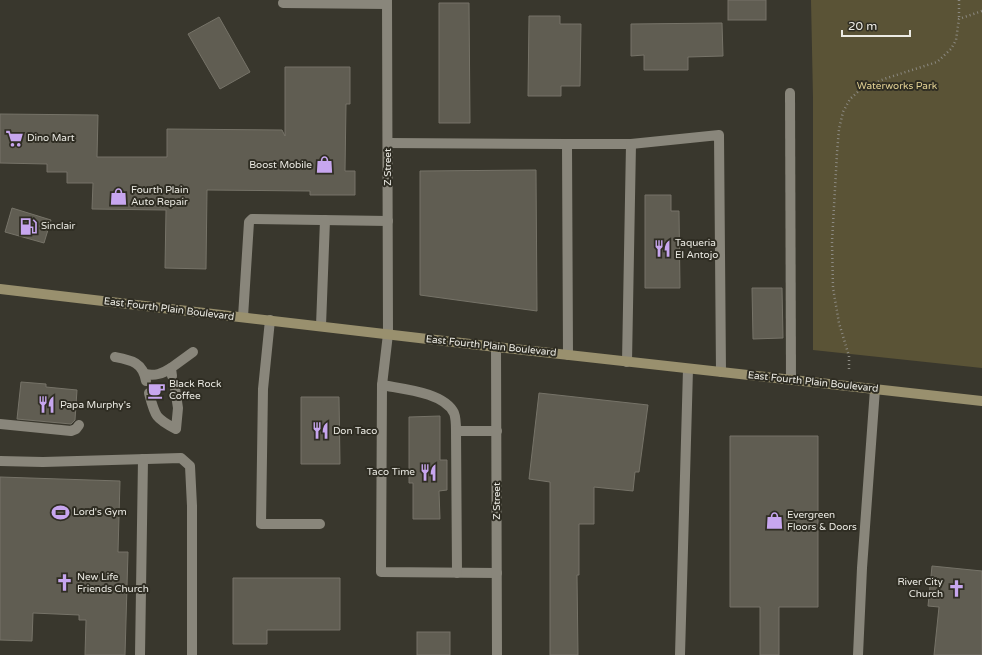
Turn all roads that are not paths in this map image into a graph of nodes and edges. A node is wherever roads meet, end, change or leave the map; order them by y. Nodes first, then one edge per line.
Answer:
1 (387, 2) edge
2 (283, 3) dead end
3 (790, 93) dead end
4 (388, 143) junction
5 (567, 144) junction
6 (631, 144) junction
7 (325, 220) junction
8 (388, 221) junction
9 (0, 288) edge
10 (243, 318) junction
11 (270, 320) junction
12 (321, 326) junction
13 (388, 334) junction
14 (496, 347) junction
15 (193, 352) dead end
16 (568, 355) junction
17 (115, 357) dead end
18 (627, 362) junction
19 (688, 369) junction
20 (721, 372) junction
21 (792, 380) junction
22 (382, 385) junction
23 (175, 388) dead end
24 (875, 389) junction
25 (149, 393) dead end
26 (982, 401) edge
27 (0, 424) edge
28 (79, 425) dead end
29 (456, 431) junction
30 (496, 431) junction
31 (143, 459) junction
32 (0, 461) edge
33 (320, 524) dead end
34 (457, 573) junction
35 (497, 573) junction
36 (140, 655) edge
37 (192, 655) edge
38 (497, 655) edge
39 (680, 655) edge
40 (858, 655) edge

1 - 2 street
1 - 4 street, Z Street
3 - 21 street
4 - 5 street
4 - 8 street, Z Street
5 - 6 street
5 - 16 street
6 - 18 street
6 - 20 street
7 - 8 street
7 - 10 street
7 - 12 street
8 - 13 street, Z Street
9 - 10 main road, East Fourth Plain Boulevard
10 - 11 main road, East Fourth Plain Boulevard
11 - 12 main road, East Fourth Plain Boulevard
11 - 33 street
12 - 13 main road, East Fourth Plain Boulevard
13 - 14 main road, East Fourth Plain Boulevard
13 - 22 street, Z Street
14 - 16 main road, East Fourth Plain Boulevard
14 - 30 street, Z Street
15 - 17 street
16 - 18 main road, East Fourth Plain Boulevard
18 - 19 main road, East Fourth Plain Boulevard
19 - 20 main road, East Fourth Plain Boulevard
19 - 39 street
20 - 21 main road, East Fourth Plain Boulevard
21 - 24 main road, East Fourth Plain Boulevard
22 - 29 street
22 - 34 street, Z Street
23 - 25 street
24 - 26 main road, East Fourth Plain Boulevard
24 - 40 street
27 - 28 street
29 - 30 street
29 - 34 street
30 - 35 street, Z Street
31 - 32 street
31 - 36 street
31 - 37 street
34 - 35 street
35 - 38 street, Z Street

